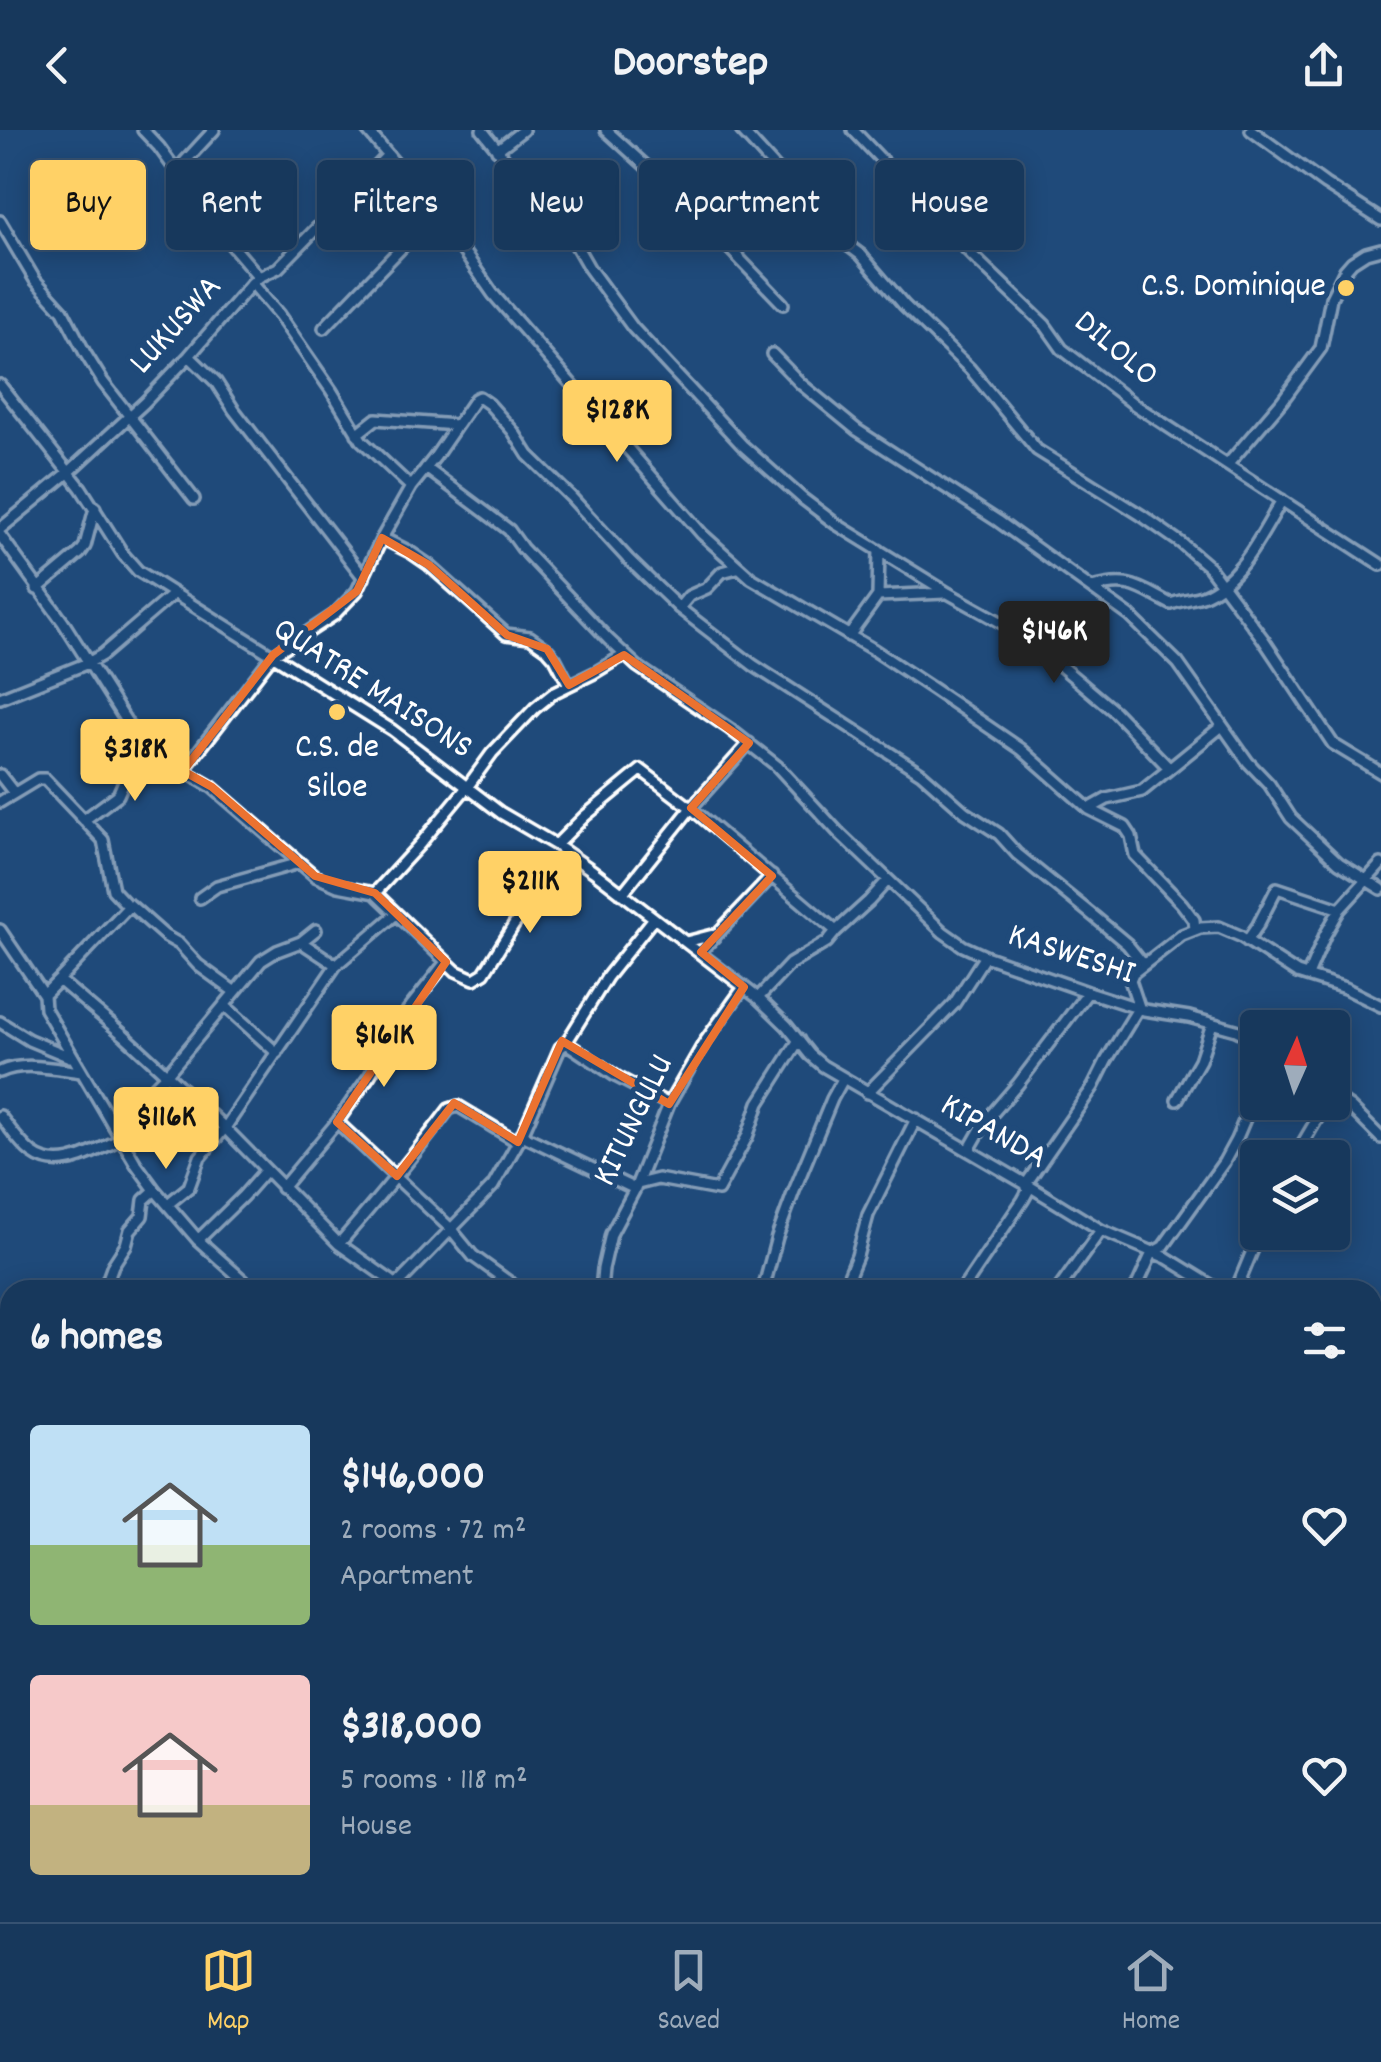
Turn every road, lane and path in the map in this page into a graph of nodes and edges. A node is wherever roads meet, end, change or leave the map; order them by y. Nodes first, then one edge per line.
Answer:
1 (144, 130) edge
2 (214, 130) edge
3 (367, 130) edge
4 (482, 130) edge
5 (523, 130) edge
6 (606, 130) edge
7 (741, 130) edge
8 (853, 130) edge
9 (1250, 130) edge
10 (498, 150) junction
11 (388, 155) junction
12 (169, 160) edge
13 (186, 160) edge
14 (392, 160) edge
15 (1381, 220) edge
16 (0, 221) edge
17 (1381, 248) edge
18 (233, 250) edge
19 (399, 250) edge
20 (462, 250) edge
21 (255, 280) junction
22 (783, 304) dead end
23 (324, 328) dead end
24 (772, 354) dead end
25 (190, 356) junction
26 (0, 385) edge
27 (131, 415) junction
28 (456, 425) junction
29 (357, 434) junction
30 (1228, 464) junction
31 (426, 468) junction
32 (68, 473) junction
33 (411, 487) junction
34 (194, 499) dead end
35 (1282, 500) junction
36 (94, 508) junction
37 (0, 532) edge
38 (382, 538) junction
39 (878, 550) junction
40 (1381, 565) edge
41 (737, 568) junction
42 (364, 578) junction
43 (1222, 584) junction
44 (1092, 588) junction
45 (37, 589) junction
46 (948, 593) junction
47 (172, 594) junction
48 (878, 596) junction
49 (679, 608) junction
50 (849, 636) junction
51 (624, 655) junction
52 (273, 656) junction
53 (88, 663) junction
54 (569, 685) junction
55 (0, 698) edge
56 (1222, 726) junction
57 (749, 743) junction
58 (154, 753) junction
59 (1169, 768) junction
60 (183, 771) junction
61 (1381, 773) edge
62 (0, 775) edge
63 (468, 786) junction
64 (14, 794) junction
65 (0, 802) edge
66 (691, 808) junction
67 (1089, 809) junction
68 (84, 820) junction
69 (556, 845) junction
70 (566, 852) junction
71 (299, 864) junction
72 (1381, 864) edge
73 (772, 876) junction
74 (888, 880) junction
75 (1368, 880) junction
76 (1381, 889) edge
77 (375, 893) junction
78 (622, 894) junction
79 (200, 898) dead end
80 (127, 905) junction
81 (1340, 910) junction
82 (396, 914) junction
83 (654, 918) junction
84 (0, 930) edge
85 (316, 930) dead end
86 (836, 930) junction
87 (1195, 930) junction
88 (717, 934) junction
89 (1247, 941) junction
90 (301, 942) junction
91 (686, 942) junction
92 (700, 952) junction
93 (985, 956) junction
94 (446, 962) junction
95 (1144, 964) junction
96 (336, 965) junction
97 (1308, 974) junction
98 (59, 980) junction
99 (1130, 980) junction
100 (744, 987) junction
101 (235, 992) junction
102 (1088, 992) junction
103 (44, 995) junction
104 (758, 998) junction
105 (1112, 999) junction
106 (224, 1006) junction
107 (1381, 1006) edge
108 (1139, 1007) junction
109 (0, 1022) edge
110 (1212, 1024) junction
111 (1240, 1032) edge
112 (800, 1040) junction
113 (566, 1043) junction
114 (277, 1054) junction
115 (73, 1058) junction
116 (0, 1072) edge
117 (81, 1072) junction
118 (167, 1074) junction
119 (843, 1079) junction
120 (867, 1092) junction
121 (1176, 1100) dead end
122 (669, 1104) junction
123 (1350, 1108) edge
124 (0, 1116) edge
125 (916, 1120) junction
126 (1244, 1120) edge
127 (337, 1122) junction
128 (115, 1127) junction
129 (225, 1128) junction
130 (1381, 1138) edge
131 (121, 1139) junction
132 (520, 1139) junction
133 (969, 1150) junction
134 (265, 1170) junction
135 (398, 1176) junction
136 (1026, 1184) junction
137 (636, 1186) junction
138 (282, 1188) junction
139 (155, 1190) junction
140 (168, 1204) junction
141 (450, 1228) junction
142 (1101, 1230) junction
143 (198, 1240) junction
144 (338, 1244) junction
145 (1253, 1250) edge
146 (1152, 1253) junction
147 (108, 1280) edge
148 (243, 1280) edge
149 (390, 1280) edge
150 (408, 1280) edge
151 (506, 1280) edge
152 (602, 1280) edge
153 (766, 1280) edge
154 (847, 1280) edge
155 (969, 1280) edge
156 (1065, 1280) edge
157 (1140, 1280) edge
158 (1203, 1280) edge
159 (1240, 1280) edge

1 - 12 street
2 - 13 street
3 - 11 street
4 - 10 street
5 - 10 street
6 - 22 street
7 - 43 street
8 - 30 street, DILOLO
9 - 15 street
10 - 39 street
11 - 14 street
11 - 21 street, LUKUSWA
16 - 27 street
17 - 30 street
18 - 21 street
19 - 23 street
20 - 41 street
21 - 25 street, LUKUSWA
21 - 29 street
24 - 44 street
25 - 27 street, LUKUSWA
25 - 42 street
26 - 32 street, QUATRE MAISONS
27 - 32 street, LUKUSWA
27 - 34 street
28 - 29 street
28 - 31 street
28 - 49 street
29 - 33 street
30 - 35 street, DILOLO
31 - 33 street
31 - 51 street, KASWESHI
32 - 36 street, QUATRE MAISONS
32 - 37 street, LUKUSWA
33 - 38 street
35 - 40 street, DILOLO
35 - 43 street
36 - 45 street
36 - 47 street, QUATRE MAISONS
37 - 45 street
38 - 42 street
38 - 54 street
39 - 46 street
39 - 48 street
41 - 49 street
41 - 50 street
42 - 52 street
43 - 44 street
43 - 61 street
44 - 56 street
45 - 53 street
46 - 48 street
46 - 59 street
47 - 52 street, QUATRE MAISONS
47 - 53 street
48 - 50 street
49 - 95 street
50 - 67 street
51 - 54 street
51 - 57 street, KASWESHI
52 - 60 street
52 - 63 street, QUATRE MAISONS
53 - 55 street
53 - 58 street
54 - 63 street
56 - 59 street
56 - 75 street
57 - 66 street
57 - 74 street, KASWESHI
58 - 60 street
58 - 68 street
59 - 67 street
60 - 71 street
62 - 64 street
63 - 69 street, QUATRE MAISONS
63 - 77 street
64 - 65 street
64 - 68 street
66 - 69 street
66 - 73 street
66 - 78 street
67 - 87 street
68 - 80 street
69 - 70 street, QUATRE MAISONS
70 - 78 street, QUATRE MAISONS
70 - 94 street
71 - 77 street
71 - 79 street
72 - 75 street
73 - 86 street
73 - 88 street
74 - 86 street
74 - 93 street, KASWESHI
75 - 76 street
75 - 81 street
77 - 82 street
78 - 83 street, QUATRE MAISONS
80 - 98 street
80 - 101 street
81 - 89 street
81 - 97 street
82 - 94 street
82 - 96 street
83 - 91 street, QUATRE MAISONS
83 - 113 street
84 - 103 street
85 - 90 street
86 - 104 street
87 - 89 street
87 - 95 street
88 - 91 street
88 - 92 street
89 - 97 street
90 - 96 street
90 - 101 street
91 - 92 street, QUATRE MAISONS
92 - 100 street, QUATRE MAISONS
93 - 102 street, KASWESHI
93 - 120 street
94 - 127 street
95 - 99 street
96 - 114 street
97 - 107 street
98 - 103 street
98 - 118 street
99 - 105 street
99 - 108 street
100 - 104 street, QUATRE MAISONS
100 - 122 street, KITUNGULU
101 - 106 street
102 - 105 street, KASWESHI
102 - 133 street
103 - 115 street
104 - 112 street, KIPANDA
105 - 108 street, KASWESHI
106 - 114 street
106 - 118 street
108 - 110 street, KASWESHI
108 - 136 street
109 - 115 street
110 - 111 street, KASWESHI
110 - 121 street
112 - 119 street, KIPANDA
112 - 137 street
113 - 122 street
113 - 132 street
114 - 129 street
115 - 117 street
116 - 117 street
117 - 128 street
118 - 128 street
118 - 129 street
119 - 120 street, KIPANDA
119 - 153 street
120 - 125 street, KIPANDA
122 - 137 street, KITUNGULU
123 - 130 street
124 - 131 street
125 - 133 street, KIPANDA
125 - 154 street
126 - 146 street
127 - 135 street
127 - 138 street
128 - 131 street
129 - 134 street
129 - 140 street
131 - 139 street
132 - 135 street
132 - 137 street
132 - 141 street
133 - 136 street, KIPANDA
134 - 138 street
134 - 143 street
135 - 141 street
135 - 144 street
136 - 142 street, KIPANDA
136 - 155 street
137 - 152 street, KITUNGULU
138 - 144 street
139 - 140 street
139 - 147 street
140 - 143 street
141 - 150 street
141 - 151 street
142 - 146 street, KIPANDA
142 - 156 street
143 - 148 street
144 - 149 street
145 - 159 street
146 - 157 street
146 - 158 street, KIPANDA

